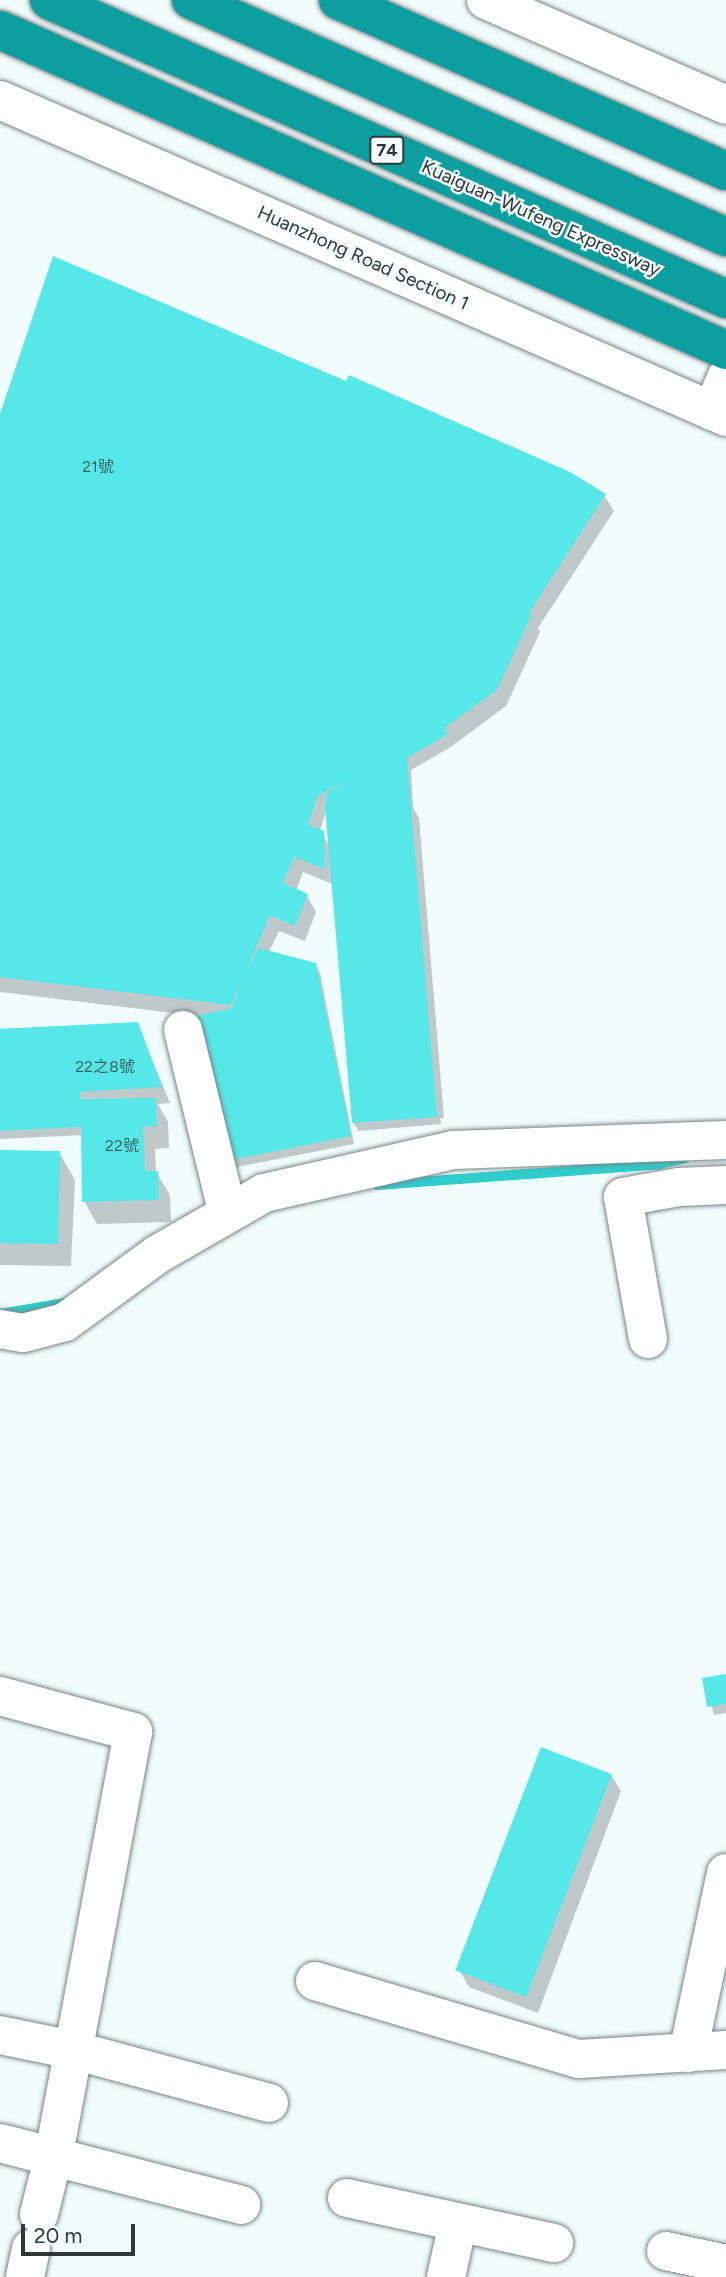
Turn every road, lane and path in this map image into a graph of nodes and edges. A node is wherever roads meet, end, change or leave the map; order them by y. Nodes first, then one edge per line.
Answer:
1 (49, 0) edge
2 (191, 0) edge
3 (338, 0) edge
4 (486, 0) edge
5 (0, 30) edge
6 (0, 100) edge
7 (726, 105) edge
8 (726, 171) edge
9 (726, 237) edge
10 (726, 299) edge
11 (726, 350) edge
12 (721, 402) edge
13 (183, 1030) dead end
14 (726, 1140) edge
15 (726, 1185) edge
16 (228, 1214) junction
17 (0, 1329) edge
18 (648, 1339) dead end
19 (0, 1696) edge
20 (726, 1873) edge
21 (315, 1982) dead end
22 (0, 2035) edge
23 (73, 2050) junction
24 (726, 2050) edge
25 (688, 2053) junction
26 (269, 2103) dead end
27 (0, 2143) edge
28 (53, 2158) junction
29 (347, 2198) dead end
30 (241, 2205) dead end
31 (458, 2223) junction
32 (554, 2244) dead end
33 (32, 2247) edge
34 (666, 2251) dead end
35 (726, 2264) edge
36 (446, 2277) edge

1 - 10 highway, Kuaiguan-Wufeng Expressway / 74
2 - 9 highway
3 - 8 highway
4 - 7 street
5 - 11 highway
6 - 12 street, Huanzhong Road Section 1
13 - 16 street
14 - 16 street
15 - 18 street
16 - 17 street
19 - 23 street
20 - 25 street
21 - 25 street
22 - 23 street
23 - 26 street
23 - 28 street
24 - 25 street
27 - 28 street
28 - 30 street
28 - 33 street
29 - 31 street
31 - 32 street
31 - 36 street
34 - 35 street

